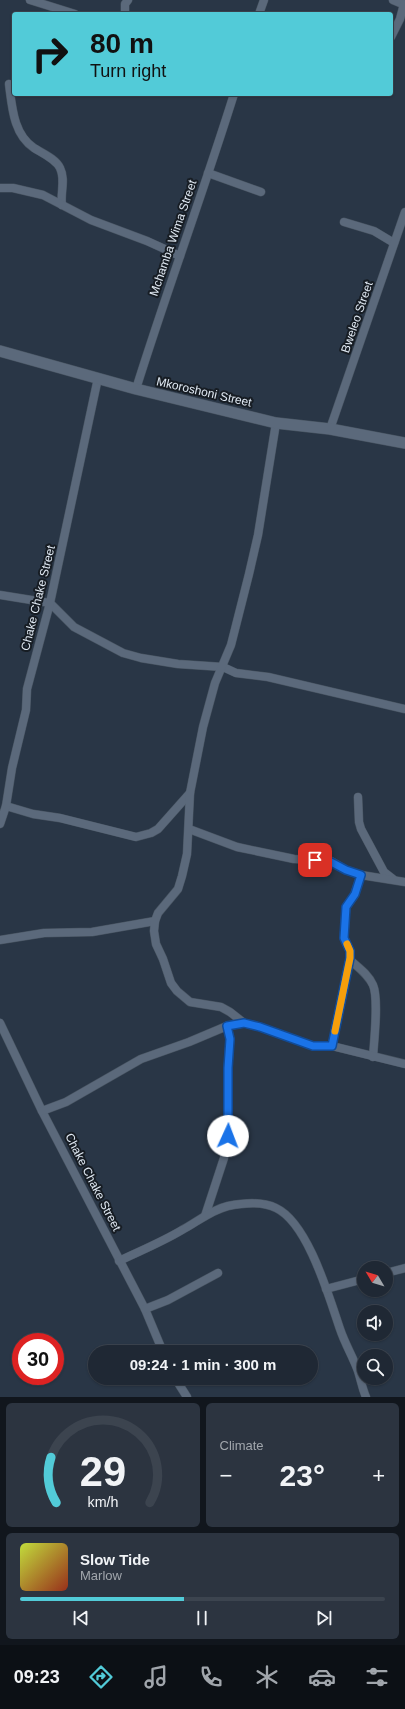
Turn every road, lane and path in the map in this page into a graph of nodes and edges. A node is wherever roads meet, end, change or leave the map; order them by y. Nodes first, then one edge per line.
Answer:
1 (30, 0) edge
2 (128, 0) edge
3 (264, 0) edge
4 (393, 0) edge
5 (404, 4) edge
6 (69, 12) edge
7 (125, 12) edge
8 (260, 12) edge
9 (393, 33) edge
10 (8, 84) dead end
11 (233, 96) edge
12 (208, 174) junction
13 (0, 188) edge
14 (261, 192) dead end
15 (62, 205) junction
16 (405, 212) edge
17 (344, 222) dead end
18 (402, 228) edge
19 (394, 242) junction
20 (180, 256) junction
21 (0, 351) edge
22 (98, 378) junction
23 (136, 389) junction
24 (276, 423) junction
25 (330, 430) junction
26 (405, 443) edge
27 (0, 595) edge
28 (50, 603) junction
29 (223, 667) junction
30 (405, 709) edge
31 (190, 793) junction
32 (358, 797) dead end
33 (6, 806) junction
34 (0, 824) edge
35 (189, 829) junction
36 (361, 875) junction
37 (393, 880) junction
38 (405, 882) edge
39 (155, 921) junction
40 (0, 940) edge
41 (350, 960) junction
42 (0, 1023) edge
43 (244, 1023) junction
44 (227, 1026) junction
45 (332, 1046) junction
46 (373, 1057) junction
47 (405, 1064) edge
48 (42, 1111) junction
49 (205, 1216) junction
50 (119, 1261) junction
51 (405, 1268) edge
52 (393, 1271) edge
53 (218, 1273) dead end
54 (357, 1281) edge
55 (326, 1289) junction
56 (145, 1309) junction
57 (160, 1345) edge
58 (179, 1385) edge
59 (187, 1397) edge
60 (366, 1397) edge

1 - 6 street
2 - 7 street
3 - 8 street
4 - 5 street
5 - 9 street
10 - 15 street
11 - 12 street, Mchamba Wima Street
12 - 14 street
12 - 20 street, Mchamba Wima Street
13 - 15 street
15 - 20 street
16 - 18 street, Bweleo Street
17 - 19 street
18 - 19 street, Bweleo Street
19 - 25 street, Bweleo Street
20 - 23 street, Mchamba Wima Street
21 - 22 street, Mkoroshoni Street
22 - 23 street, Mkoroshoni Street
22 - 28 street, Chake Chake Street
23 - 24 street, Mkoroshoni Street
24 - 25 street, Mkoroshoni Street
24 - 29 street
25 - 26 street, Mkoroshoni Street
27 - 28 street
28 - 29 street
28 - 33 street, Chake Chake Street
29 - 30 street
29 - 31 street
31 - 33 street
31 - 35 street
32 - 37 street
33 - 34 street, Chake Chake Street
35 - 36 street
35 - 39 street
36 - 37 street
36 - 41 street
37 - 38 street
39 - 40 street
39 - 43 street
41 - 45 street
41 - 46 street
42 - 48 street, Chake Chake Street
43 - 44 street
43 - 45 street
44 - 48 street
44 - 49 street
45 - 46 street
46 - 47 street
48 - 50 street, Chake Chake Street
49 - 50 street
49 - 55 street
50 - 56 street, Chake Chake Street
51 - 52 street
53 - 56 street
54 - 55 street
55 - 60 street
56 - 57 street, Chake Chake Street
58 - 59 street

